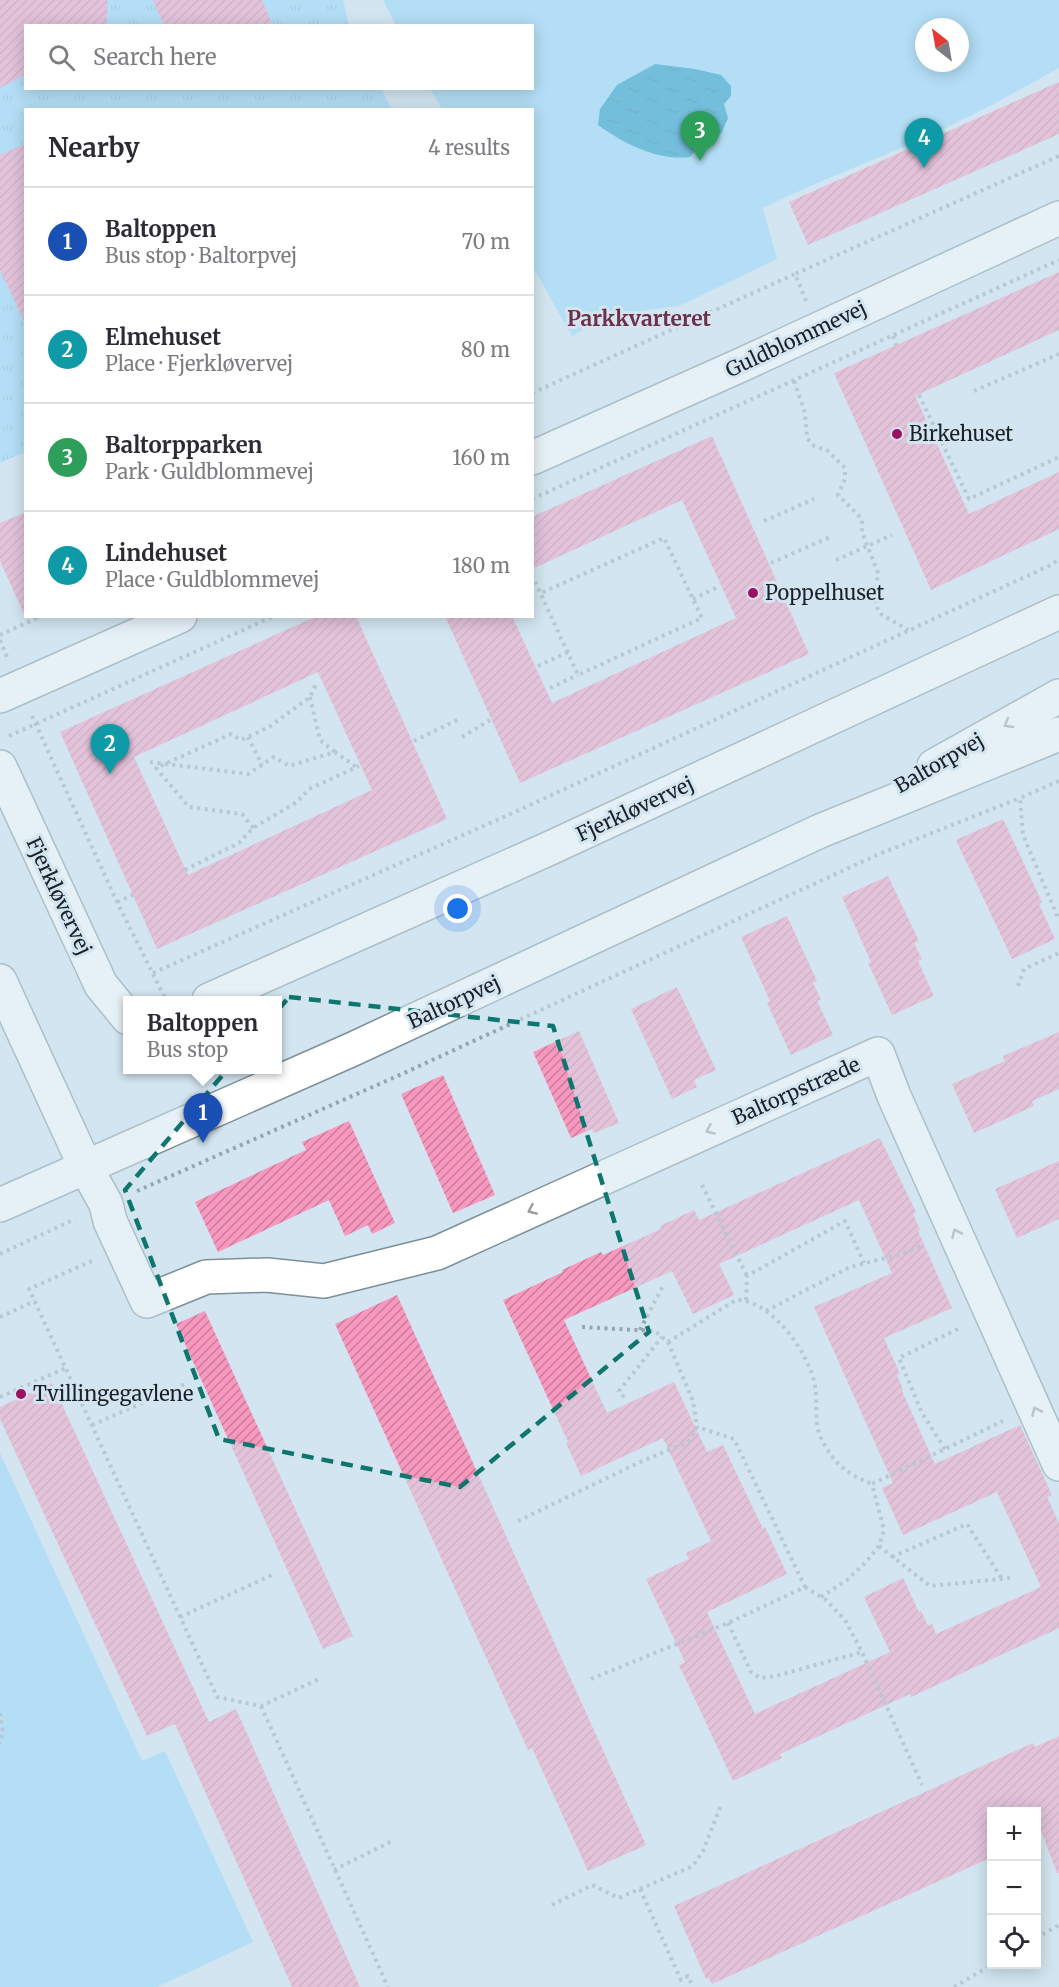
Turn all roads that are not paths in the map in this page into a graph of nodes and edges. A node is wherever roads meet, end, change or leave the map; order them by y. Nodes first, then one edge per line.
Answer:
1 (1059, 218) edge
2 (534, 457) edge
3 (1059, 612) edge
4 (176, 618) edge
5 (10, 692) edge
6 (1059, 696) edge
7 (1059, 734) edge
8 (0, 767) edge
9 (820, 831) junction
10 (0, 981) edge
11 (218, 996) edge
12 (123, 1012) edge
13 (86, 1168) junction
14 (0, 1205) edge
15 (1059, 1464) edge

1 - 2 street, Guldblommevej
3 - 11 street, Fjerkløvervej
4 - 5 street
6 -> 9 street, Baltorpvej
7 - 9 street, Baltorpvej
8 - 12 street, Fjerkløvervej
9 - 13 street, Baltorpvej
10 - 13 street
13 - 14 street, Baltorpvej
15 -> 13 street, Baltorpstræde

